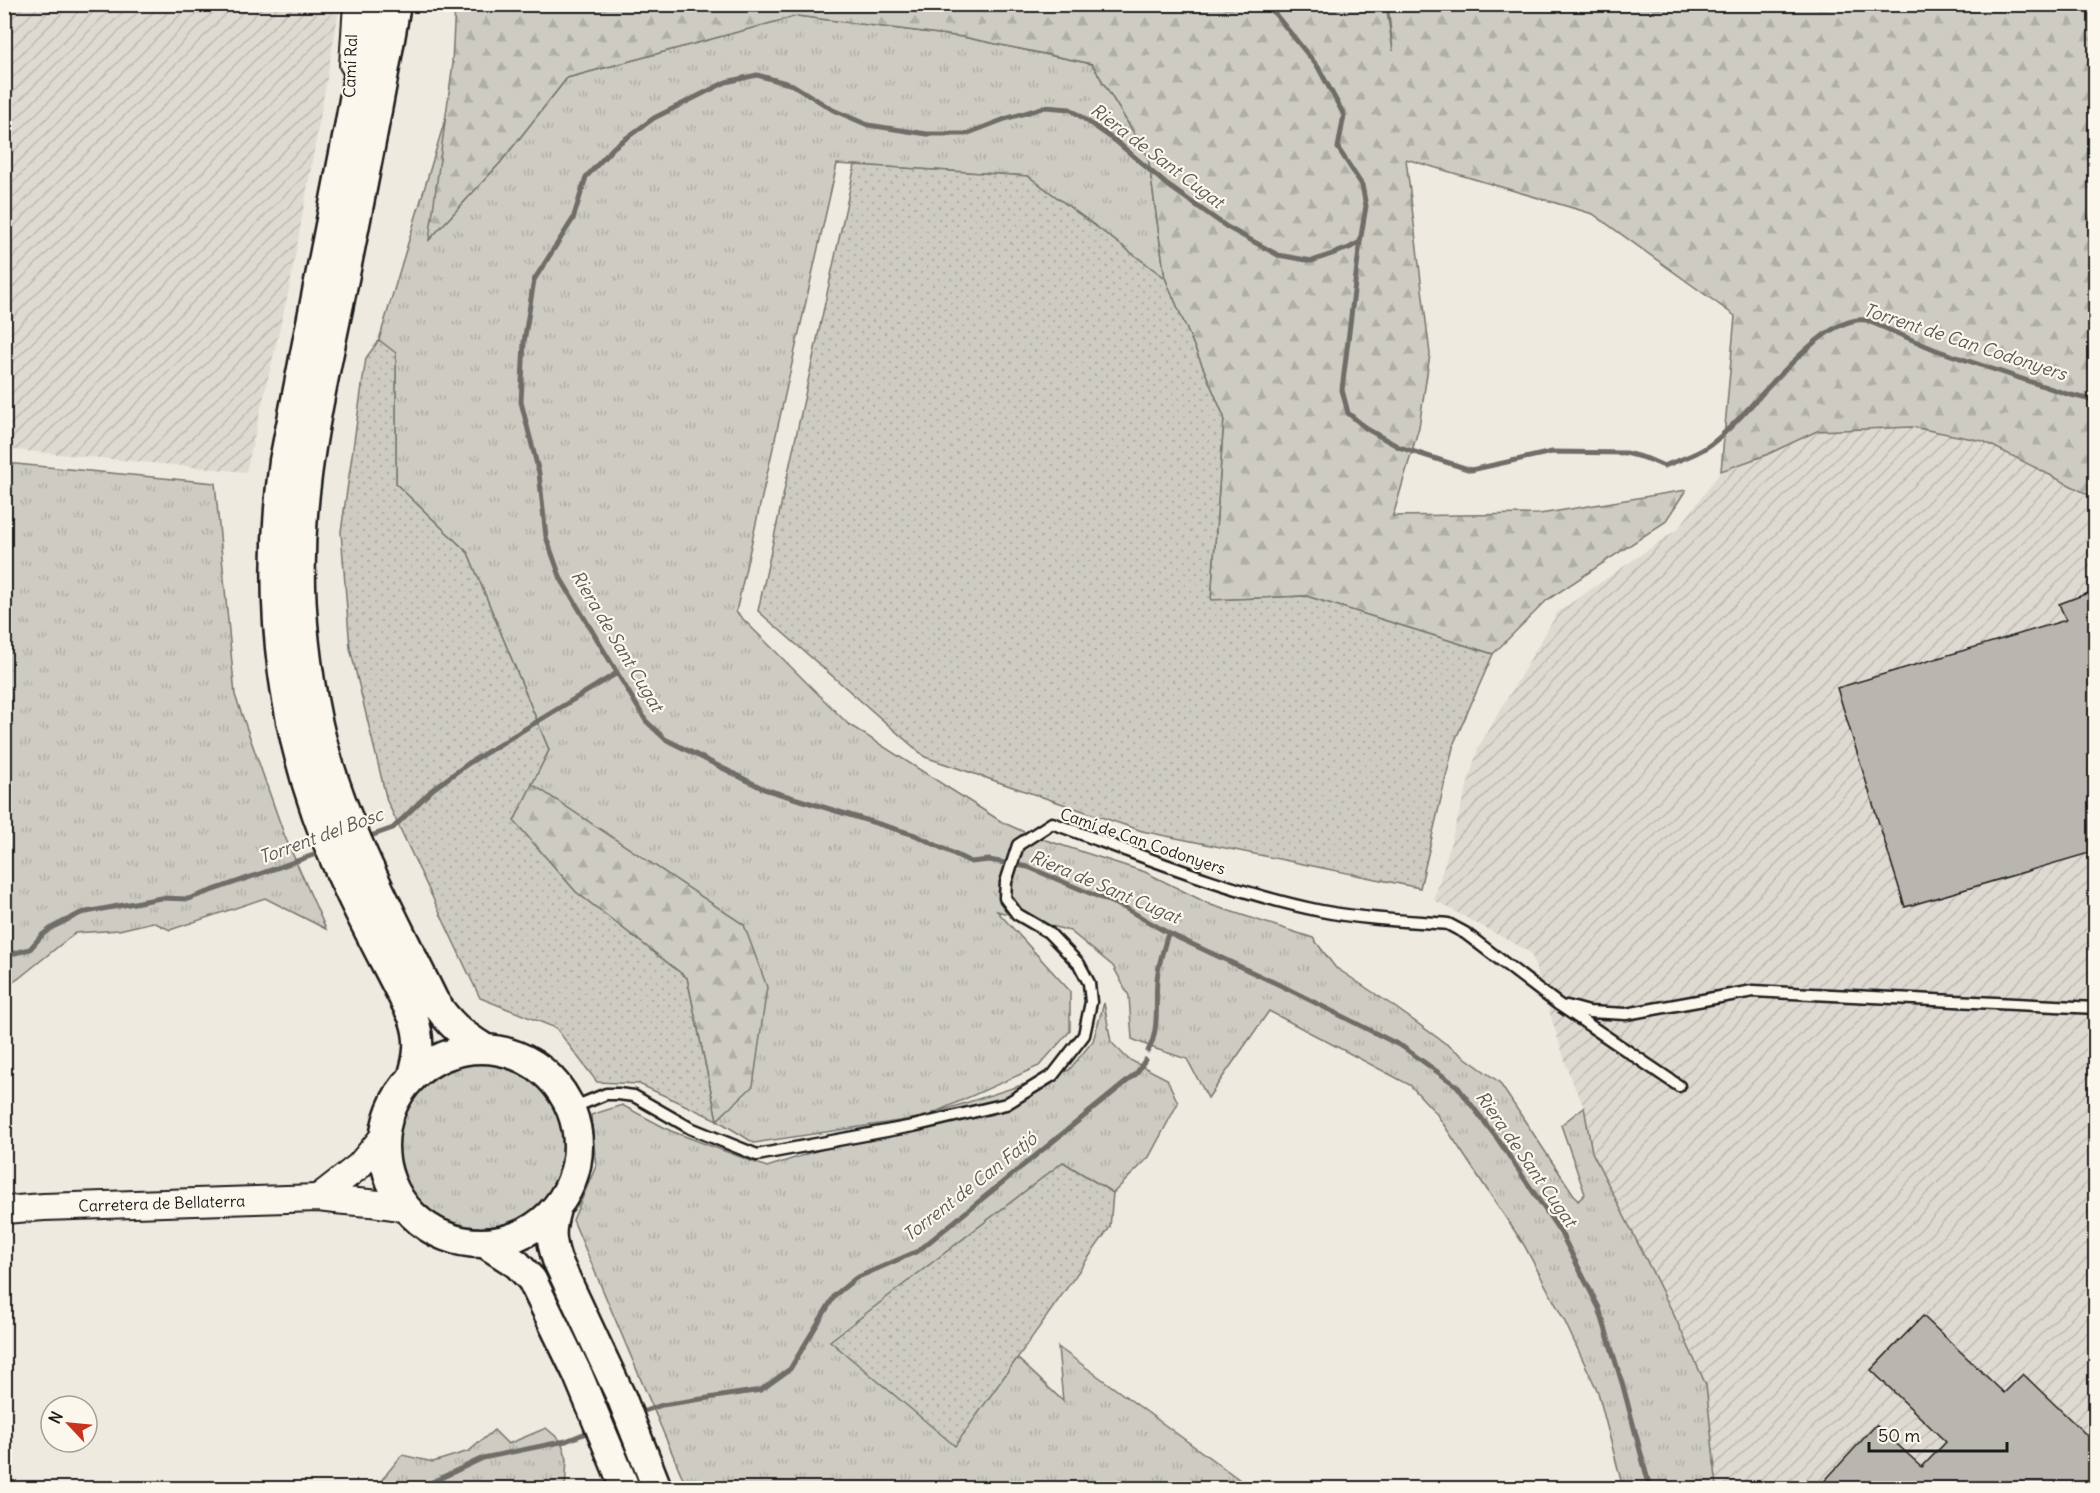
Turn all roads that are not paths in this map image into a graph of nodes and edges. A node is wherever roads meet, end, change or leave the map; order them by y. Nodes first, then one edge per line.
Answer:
1 (354, 4) edge
2 (371, 4) edge
3 (396, 4) edge
4 (349, 128) junction
5 (1558, 1004) junction
6 (2096, 1008) edge
7 (484, 1048) junction
8 (412, 1078) junction
9 (1680, 1086) dead end
10 (572, 1108) junction
11 (384, 1136) junction
12 (318, 1198) junction
13 (407, 1209) junction
14 (556, 1209) junction
15 (4, 1210) edge
16 (486, 1244) junction
17 (625, 1488) edge
18 (657, 1488) edge

1 - 4 street, Camí Ral
2 - 4 main road
3 - 7 main road
4 - 8 main road
5 - 6 lane
5 - 9 lane
5 - 10 lane, Camí de Can Codonyers
7 - 8 main road
7 - 10 main road
8 - 11 main road
10 - 14 main road
11 - 12 street
11 - 13 main road
12 - 13 street, Carretera de Bellaterra
12 - 15 street, Carretera de Bellaterra
13 - 16 main road
14 - 16 main road
14 - 18 main road
16 - 17 main road

